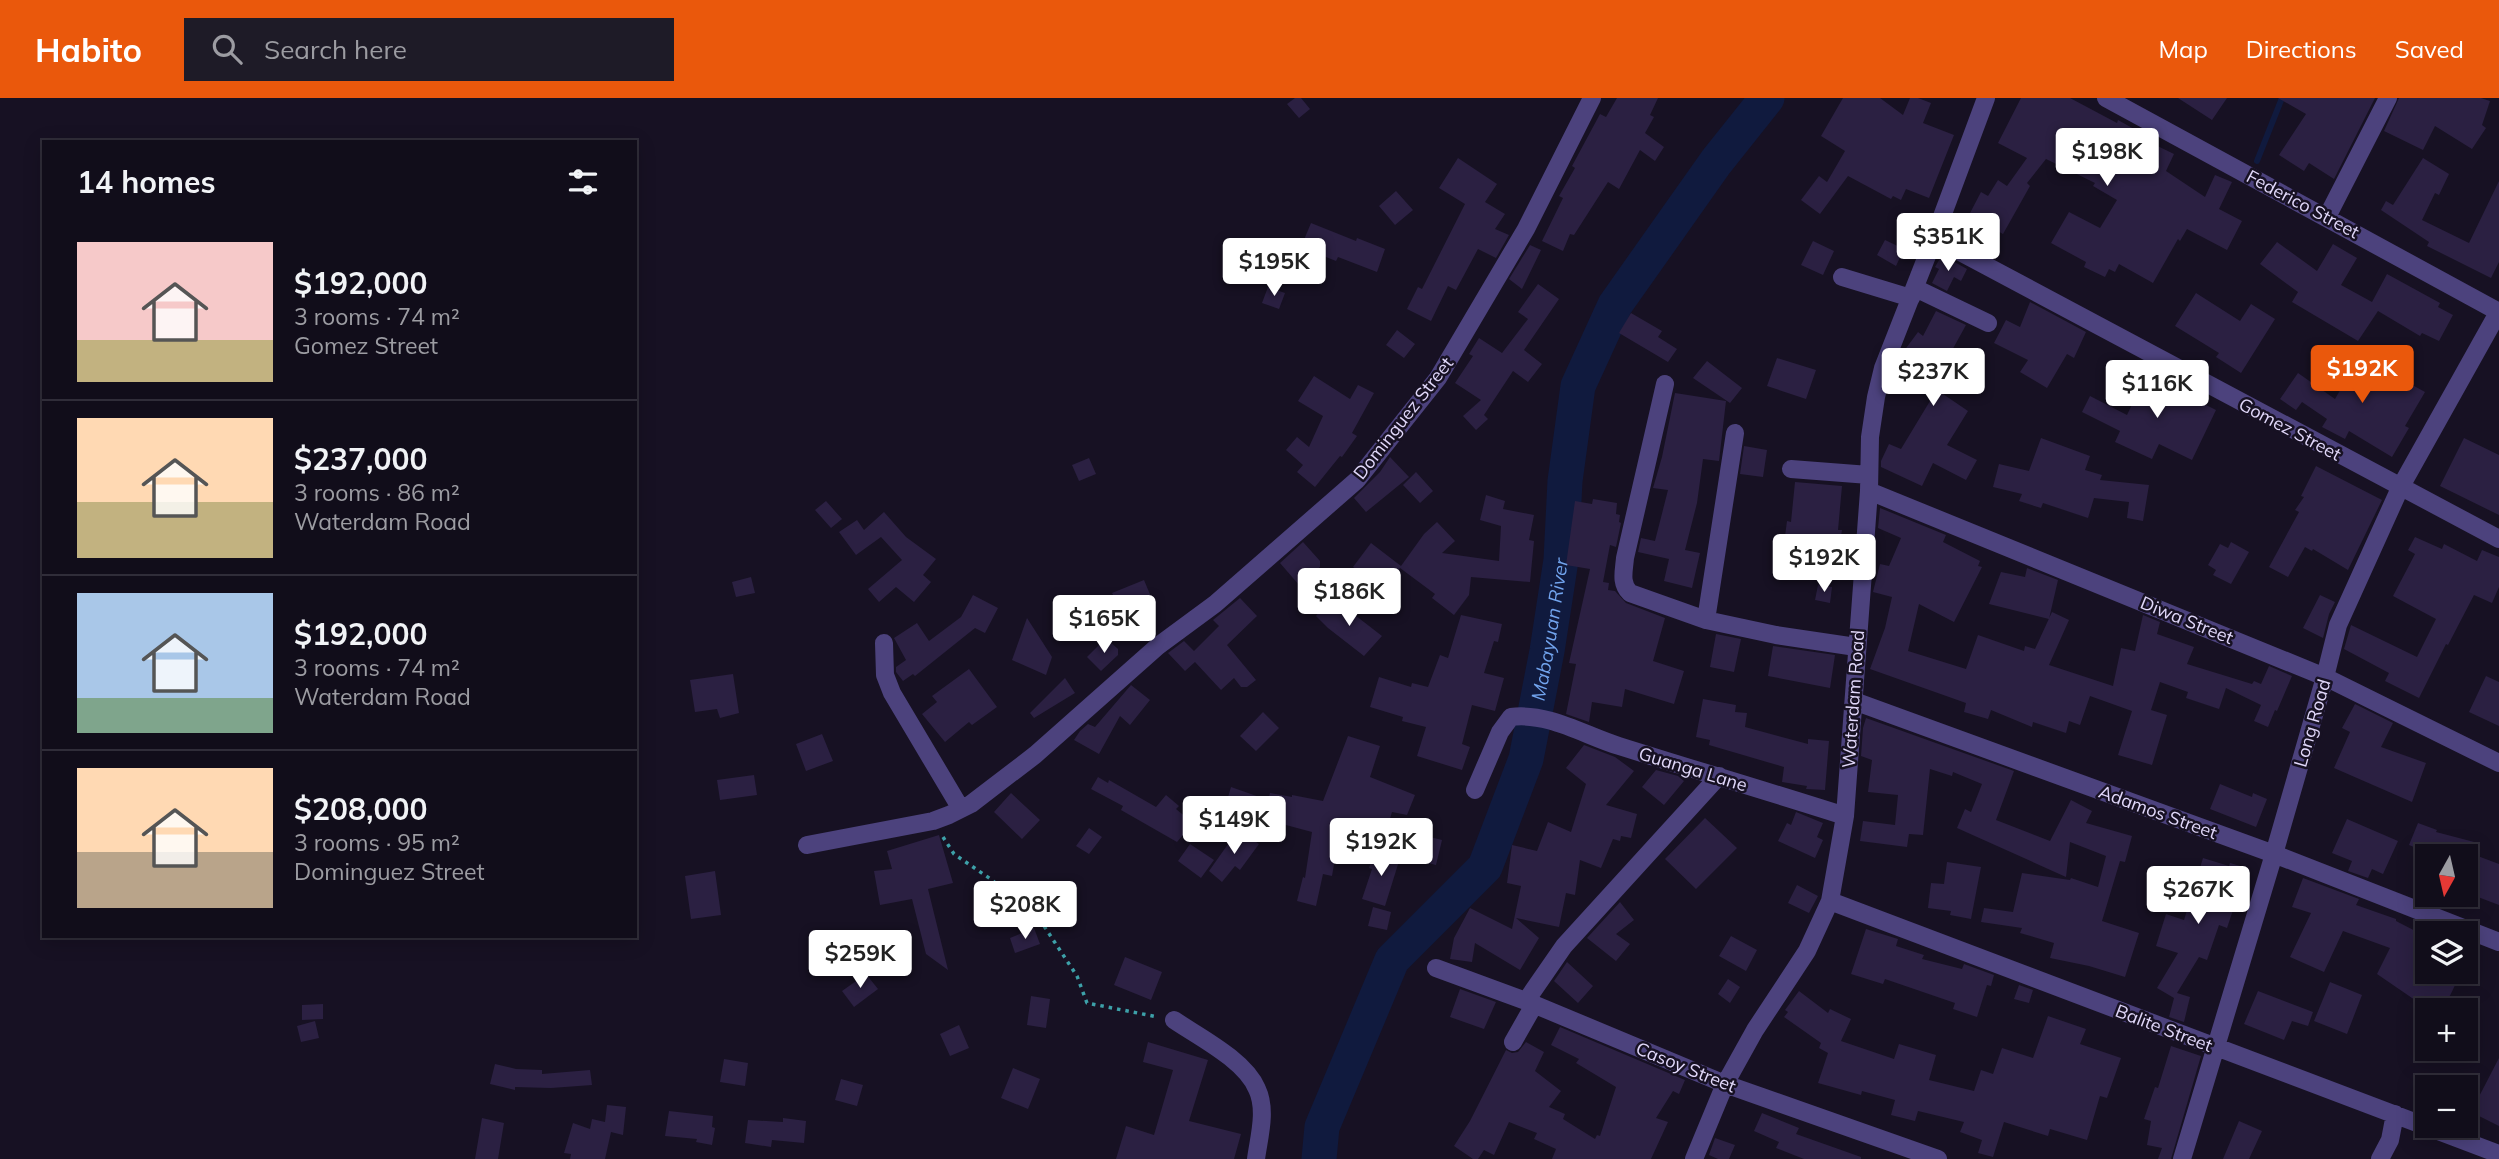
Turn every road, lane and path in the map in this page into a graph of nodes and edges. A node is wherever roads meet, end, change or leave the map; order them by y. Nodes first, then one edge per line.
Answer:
1 (1592, 98) edge
2 (1986, 98) edge
3 (2106, 98) edge
4 (2388, 98) edge
5 (2327, 217) junction
6 (1934, 238) junction
7 (1842, 277) dead end
8 (1913, 293) junction
9 (2499, 311) edge
10 (1988, 323) dead end
11 (1665, 384) dead end
12 (1735, 433) dead end
13 (1791, 469) dead end
14 (1869, 483) junction
15 (2400, 488) junction
16 (2499, 539) edge
17 (1706, 620) junction
18 (884, 643) dead end
19 (1856, 647) junction
20 (2325, 677) junction
21 (1854, 701) junction
22 (2499, 763) edge
23 (1719, 776) junction
24 (1475, 790) dead end
25 (961, 809) junction
26 (1845, 816) junction
27 (933, 821) junction
28 (807, 845) dead end
29 (2274, 854) junction
30 (1830, 901) junction
31 (2499, 942) edge
32 (1436, 968) dead end
33 (1530, 1003) junction
34 (1174, 1020) joint
35 (1513, 1042) dead end
36 (2217, 1047) junction
37 (1725, 1084) junction
38 (2395, 1114) junction
39 (2499, 1154) edge
40 (1255, 1159) edge
41 (1694, 1159) edge
42 (1938, 1159) edge
43 (2182, 1159) edge
44 (2380, 1159) edge

1 - 25 street, Dominguez Street
2 - 6 street, Waterdam Road
3 - 5 street, Federico Street
4 - 5 street
5 - 9 street, Federico Street
6 - 8 street, Waterdam Road
6 - 15 street, Gomez Street
7 - 8 street
8 - 10 street
8 - 14 street, Waterdam Road
9 - 15 street, Long Road
11 - 17 street
12 - 17 street
13 - 14 street, Diwa Street
14 - 19 street, Waterdam Road
14 - 20 street, Diwa Street
15 - 16 street, Gomez Street
15 - 20 street, Long Road
17 - 19 street
18 - 25 street
19 - 21 street, Waterdam Road
20 - 22 street, Diwa Street
20 - 29 street, Long Road
21 - 26 street, Waterdam Road
21 - 29 street, Adamos Street
23 - 24 street, Guanga Lane
23 - 26 street, Guanga Lane
23 - 33 street
25 - 27 street, Dominguez Street
26 - 30 street, Waterdam Road
27 - 28 street, Dominguez Street
27 - 34 path
29 - 31 street, Adamos Street
29 - 36 street, Long Road
30 - 36 street, Balite Street
30 - 37 street, Waterdam Road
32 - 33 street, Casoy Street
33 - 35 street
33 - 37 street, Casoy Street
34 - 40 street
36 - 38 street, Balite Street
36 - 43 street, Long Road
37 - 41 street, Waterdam Road
37 - 42 street, Casoy Street
38 - 39 street, Balite Street
38 - 44 street

